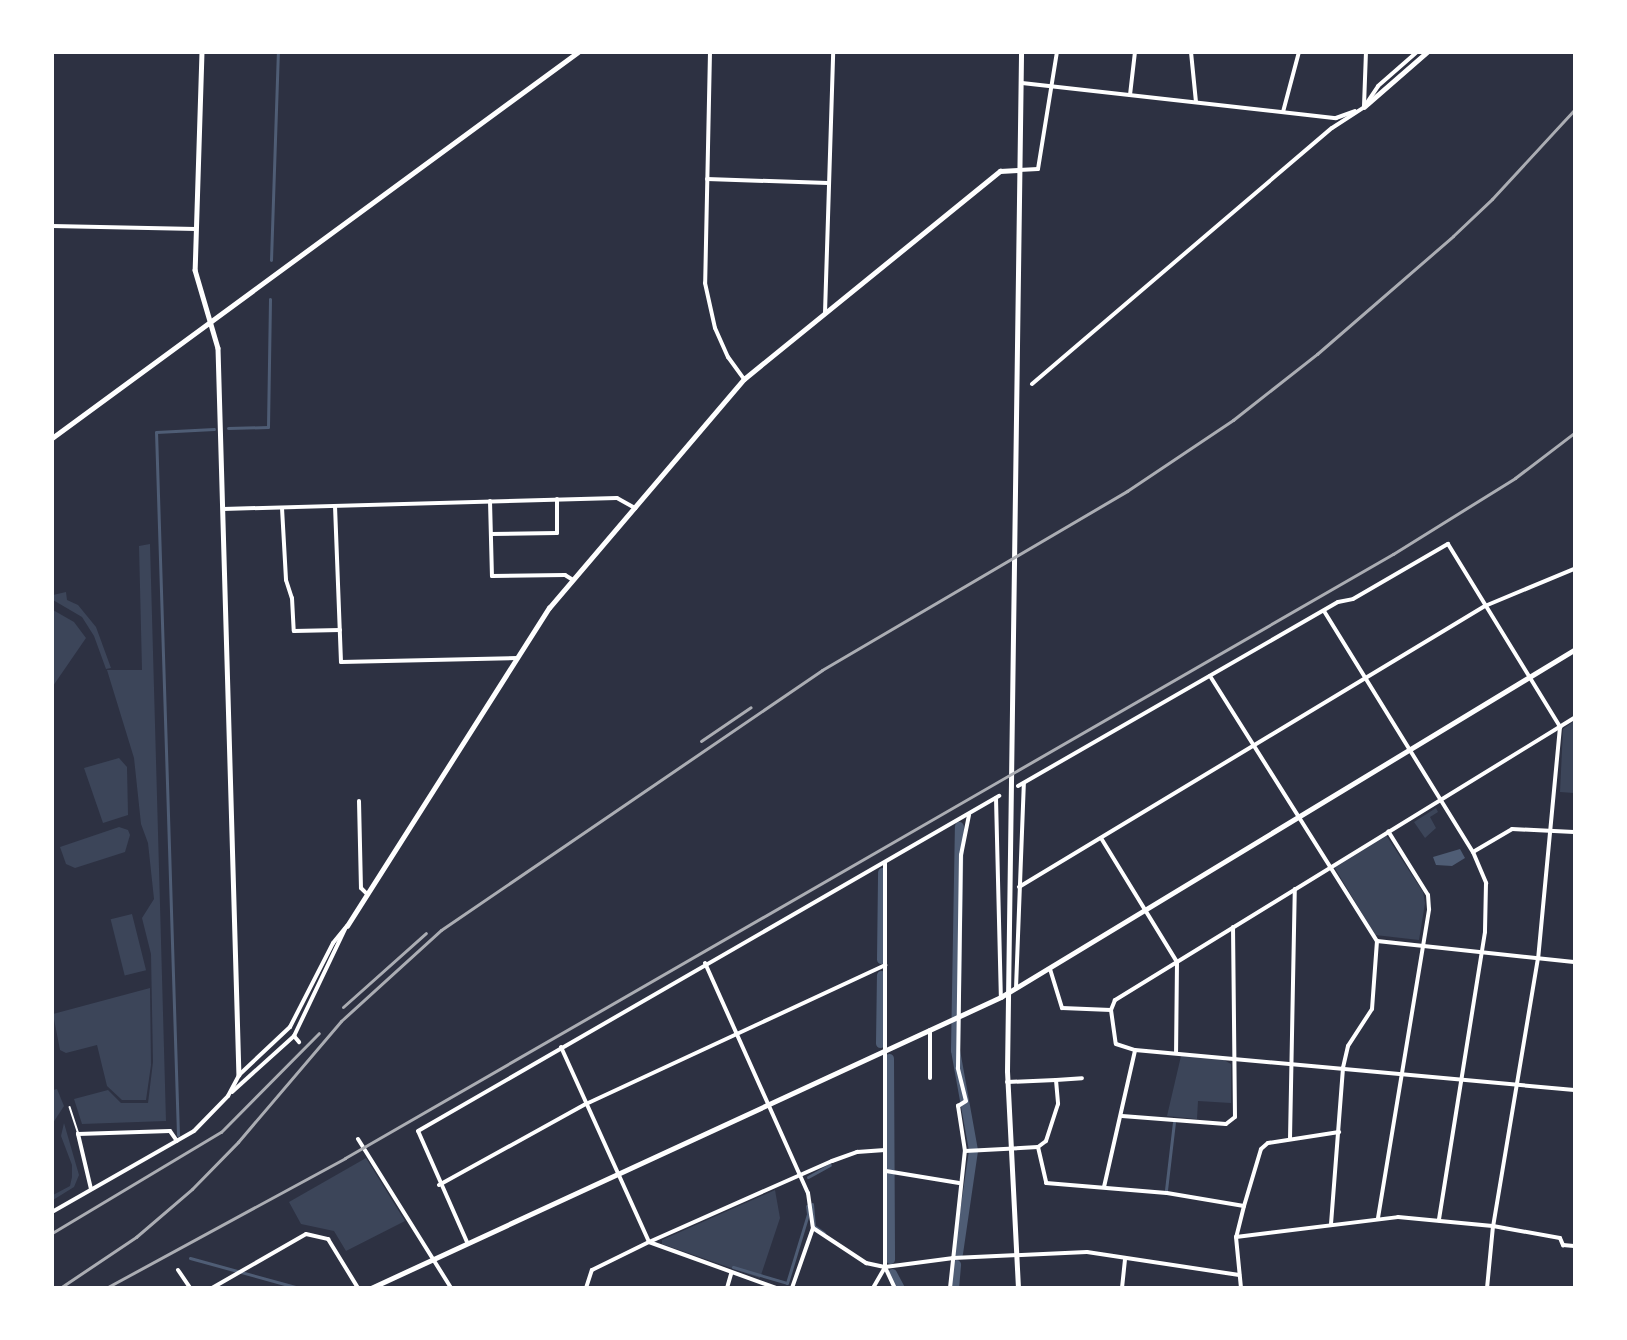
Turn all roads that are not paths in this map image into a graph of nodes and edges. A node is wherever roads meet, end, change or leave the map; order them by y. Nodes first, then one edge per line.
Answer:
1 (202, 52) edge
2 (578, 52) edge
3 (710, 52) edge
4 (833, 52) edge
5 (1021, 52) edge
6 (1057, 52) edge
7 (1135, 52) edge
8 (1191, 52) edge
9 (1299, 52) edge
10 (1366, 52) edge
11 (1417, 52) edge
12 (1427, 52) edge
13 (1022, 83) junction
14 (1053, 86) junction
15 (1130, 95) junction
16 (1196, 102) junction
17 (1364, 107) junction
18 (1282, 112) junction
19 (1018, 170) junction
20 (707, 179) junction
21 (828, 183) junction
22 (52, 226) edge
23 (196, 229) junction
24 (825, 313) junction
25 (212, 322) junction
26 (744, 379) junction
27 (1032, 384) dead end
28 (52, 438) edge
29 (556, 499) junction
30 (490, 501) junction
31 (335, 506) junction
32 (282, 508) junction
33 (635, 508) junction
34 (223, 509) junction
35 (491, 534) junction
36 (1575, 569) edge
37 (573, 580) junction
38 (1485, 606) junction
39 (1324, 611) junction
40 (340, 630) junction
41 (1575, 650) edge
42 (517, 658) junction
43 (1210, 675) junction
44 (1364, 677) junction
45 (1531, 678) junction
46 (1575, 718) edge
47 (1560, 727) junction
48 (1252, 745) junction
49 (1409, 749) junction
50 (1024, 782) junction
51 (1018, 786) dead end
52 (1440, 800) junction
53 (359, 801) dead end
54 (969, 814) junction
55 (1296, 817) junction
56 (1551, 830) junction
57 (1388, 831) junction
58 (1575, 832) edge
59 (1101, 838) junction
60 (1473, 852) junction
61 (885, 862) junction
62 (1329, 867) junction
63 (1019, 887) junction
64 (1294, 888) junction
65 (366, 894) junction
66 (1147, 910) junction
67 (347, 926) junction
68 (1233, 927) junction
69 (1377, 941) junction
70 (1425, 946) junction
71 (1481, 952) junction
72 (1538, 958) junction
73 (1176, 962) junction
74 (1575, 962) edge
75 (705, 963) junction
76 (885, 965) junction
77 (1050, 969) junction
78 (1016, 988) junction
79 (1009, 992) junction
80 (1001, 997) junction
81 (1111, 1010) junction
82 (959, 1017) junction
83 (930, 1030) junction
84 (736, 1034) junction
85 (294, 1036) junction
86 (299, 1042) dead end
87 (561, 1047) junction
88 (1135, 1050) junction
89 (884, 1052) junction
90 (1176, 1053) junction
91 (1233, 1058) junction
92 (1291, 1063) junction
93 (1343, 1068) junction
94 (1401, 1074) junction
95 (239, 1075) junction
96 (930, 1078) dead end
97 (1082, 1078) dead end
98 (1056, 1080) junction
99 (1460, 1080) junction
100 (1007, 1082) junction
101 (1517, 1085) junction
102 (1575, 1090) edge
103 (228, 1096) junction
104 (586, 1104) junction
105 (770, 1105) junction
106 (70, 1107) dead end
107 (1122, 1116) junction
108 (1339, 1132) junction
109 (78, 1134) junction
110 (358, 1139) dead end
111 (1290, 1139) junction
112 (177, 1141) junction
113 (1038, 1148) junction
114 (885, 1150) junction
115 (965, 1151) junction
116 (1010, 1151) junction
117 (886, 1171) junction
118 (617, 1174) junction
119 (800, 1176) junction
120 (960, 1183) junction
121 (439, 1185) junction
122 (1104, 1187) junction
123 (91, 1189) junction
124 (1244, 1206) junction
125 (52, 1212) edge
126 (1378, 1218) junction
127 (1439, 1220) junction
128 (1331, 1224) junction
129 (1493, 1226) junction
130 (813, 1228) junction
131 (1236, 1237) junction
132 (467, 1242) junction
133 (649, 1242) junction
134 (1575, 1246) edge
135 (1015, 1256) junction
136 (433, 1258) junction
137 (953, 1258) junction
138 (1125, 1258) junction
139 (885, 1267) junction
140 (178, 1270) dead end
141 (731, 1274) junction
142 (1239, 1275) junction
143 (190, 1287) edge
144 (212, 1287) edge
145 (358, 1287) edge
146 (371, 1287) edge
147 (451, 1287) edge
148 (586, 1287) edge
149 (727, 1287) edge
150 (776, 1287) edge
151 (792, 1287) edge
152 (873, 1287) edge
153 (895, 1287) edge
154 (950, 1287) edge
155 (1018, 1287) edge
156 (1122, 1287) edge
157 (1241, 1287) edge
158 (1487, 1287) edge

1 - 23 street
2 - 25 street
3 - 20 street
4 - 21 street
5 - 13 main road
6 - 14 street
7 - 15 street
8 - 16 street
9 - 18 street
10 - 17 street
11 - 17 street
12 - 17 street
13 - 14 street
13 - 19 main road
14 - 15 street
14 - 19 street
15 - 16 street
16 - 18 street
17 - 18 street
17 - 27 street
19 - 24 street
19 - 79 main road
20 - 21 street
20 - 26 street
21 - 24 street
22 - 23 street
23 - 25 street
24 - 26 street
25 - 28 street
25 - 34 street
26 - 33 street
29 - 30 street
29 - 33 street
29 - 35 street
30 - 31 street
30 - 35 street
31 - 32 street
31 - 40 street
32 - 34 street
32 - 40 street
33 - 37 street
34 - 95 street
35 - 37 street
36 - 38 street
37 - 42 street
38 - 39 street
38 - 44 street
38 - 45 street
39 - 43 street
39 - 44 street
40 - 42 street
41 - 45 street
42 - 65 street
43 - 48 street
43 - 50 street
44 - 48 street
44 - 49 street
45 - 47 street
45 - 49 street
46 - 47 street
47 - 52 street
47 - 56 street
48 - 55 street
48 - 59 street
49 - 52 street
49 - 55 street
50 - 51 street
50 - 63 street
52 - 57 street
52 - 60 street
53 - 65 street
54 - 61 street
54 - 80 street
54 - 82 street
55 - 62 street
55 - 66 street
56 - 58 street
56 - 60 street
56 - 72 street
57 - 62 street
57 - 70 street
59 - 63 street
59 - 66 street
60 - 71 street
61 - 75 street
61 - 76 street
62 - 64 street
62 - 69 street
63 - 78 street
64 - 68 street
64 - 92 street
65 - 67 street
66 - 73 street
66 - 77 street
67 - 85 street
67 - 95 street
68 - 73 street
68 - 91 street
69 - 70 street
69 - 93 street
70 - 71 street
70 - 94 street
71 - 72 street
71 - 99 street
72 - 74 street
72 - 101 street
73 - 81 street
73 - 90 street
75 - 84 street
75 - 87 street
76 - 84 street
76 - 89 street
77 - 78 street
77 - 81 street
78 - 79 street
79 - 80 street
79 - 100 main road
80 - 82 street
81 - 88 street
82 - 83 street
82 - 115 street
83 - 89 street
83 - 96 street
84 - 104 street
84 - 105 street
85 - 86 street
85 - 103 street
87 - 104 street
87 - 121 street
88 - 90 street
88 - 107 street
89 - 105 street
89 - 114 street
90 - 91 street
91 - 92 street
91 - 107 street
92 - 93 street
92 - 111 street
93 - 94 street
93 - 108 street
94 - 99 street
94 - 126 street
95 - 103 street
97 - 98 street
98 - 100 street
98 - 113 street
99 - 101 street
99 - 127 street
100 - 116 main road
101 - 102 street
101 - 129 street
103 - 112 street
104 - 118 street
104 - 121 street
105 - 118 street
105 - 119 street
106 - 109 lane
107 - 122 street
108 - 111 street
108 - 128 street
109 - 112 street
109 - 123 street
110 - 136 street
111 - 124 street
112 - 123 street
113 - 116 street
113 - 122 street
114 - 117 street
114 - 119 street
115 - 116 street
115 - 120 street
116 - 135 main road
117 - 120 street
117 - 139 street
118 - 132 street
118 - 133 street
119 - 130 street
119 - 133 street
120 - 137 street
121 - 132 street
122 - 124 street
123 - 125 street
124 - 131 street
126 - 127 street
126 - 128 street
127 - 129 street
128 - 131 street
129 - 134 street
129 - 158 street
130 - 139 street
130 - 151 street
131 - 142 street
132 - 136 street
133 - 141 street
133 - 148 street
135 - 137 street
135 - 138 street
135 - 155 main road
136 - 146 street
136 - 147 street
137 - 139 street
137 - 154 street
138 - 142 street
138 - 156 street
139 - 152 street
139 - 153 street
140 - 143 street
141 - 149 street
141 - 150 street
142 - 157 street
144 - 145 street

